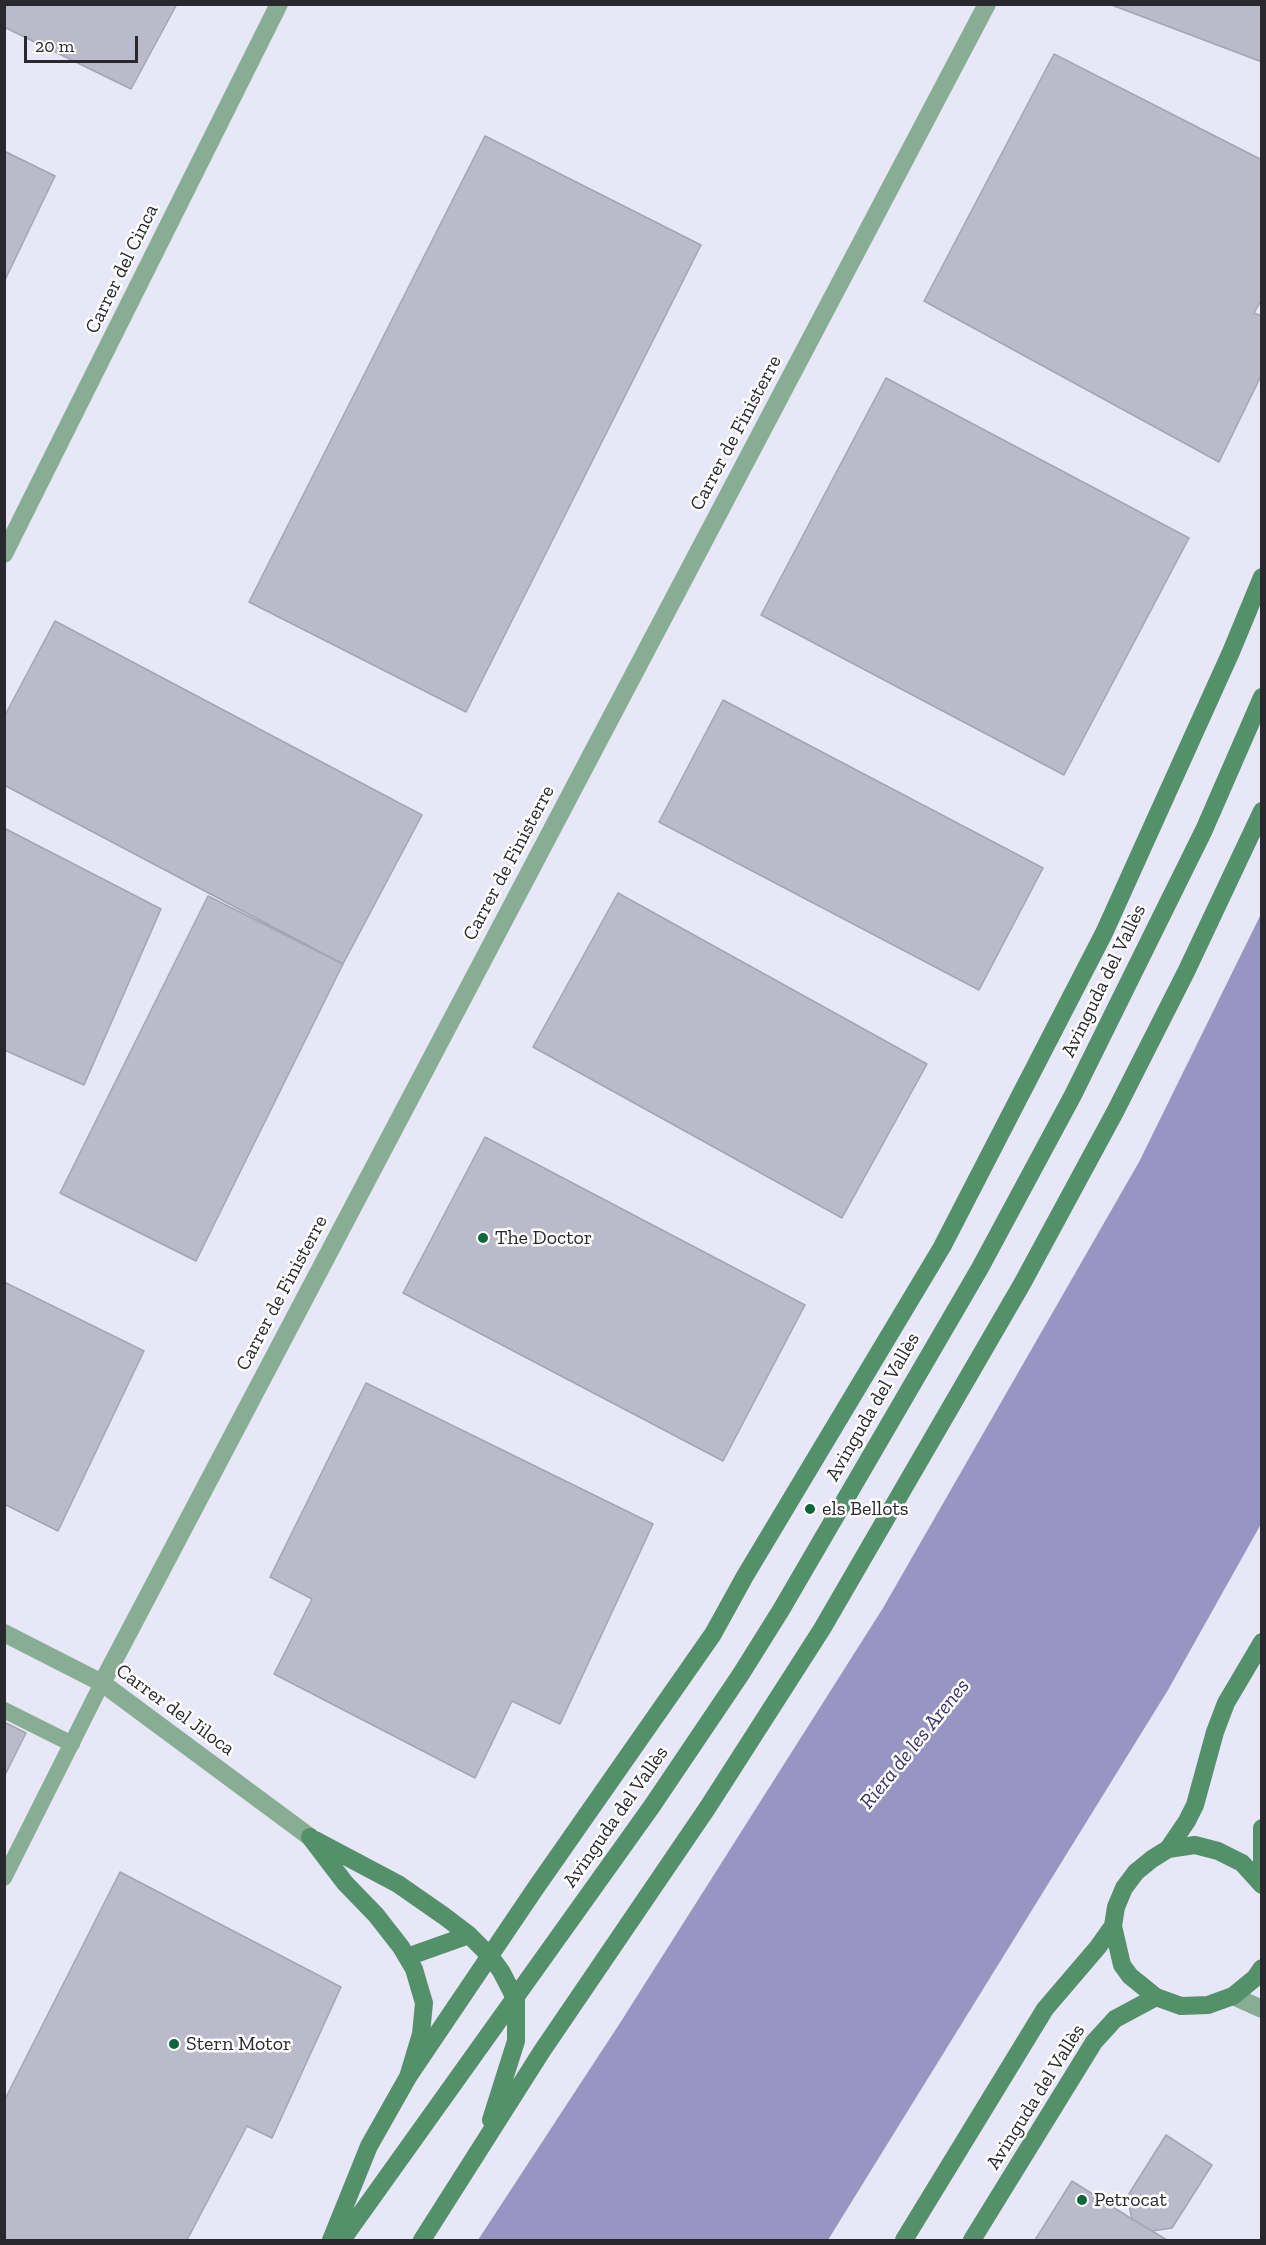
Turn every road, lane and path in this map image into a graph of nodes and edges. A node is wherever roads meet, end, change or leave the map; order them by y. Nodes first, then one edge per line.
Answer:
1 (279, 4) edge
2 (987, 4) edge
3 (4, 554) edge
4 (1262, 577) edge
5 (1262, 697) edge
6 (1262, 810) edge
7 (4, 1633) edge
8 (1262, 1642) edge
9 (102, 1683) junction
10 (4, 1710) edge
11 (72, 1744) junction
12 (1262, 1828) edge
13 (310, 1837) junction
14 (1168, 1850) junction
15 (1262, 1864) edge
16 (4, 1878) edge
17 (1262, 1885) edge
18 (1113, 1926) junction
19 (469, 1935) junction
20 (490, 1956) junction
21 (407, 1957) junction
22 (1262, 1968) edge
23 (1233, 1996) junction
24 (1155, 1997) junction
25 (516, 2000) junction
26 (1262, 2009) edge
27 (408, 2077) junction
28 (485, 2142) junction
29 (331, 2241) edge
30 (342, 2241) edge
31 (422, 2241) edge
32 (904, 2241) edge
33 (972, 2241) edge

1 - 3 street, Carrer del Cinca
2 - 9 street, Carrer de Finisterre
4 - 20 main road
5 - 25 main road, Avinguda del Vallès
6 - 28 main road
7 - 9 street, Carrer del Jiloca
8 - 14 main road
9 - 11 lane, Carrer de Finisterre
9 - 13 street, Carrer del Jiloca
10 - 11 lane
11 - 16 lane, Carrer de Finisterre
12 - 15 main road
13 - 19 main road
13 - 21 main road
14 - 17 main road
14 - 18 main road
18 - 24 main road
18 - 32 main road, Avinguda del Vallès
19 - 20 main road
19 - 21 main road
20 - 25 main road
20 - 27 main road
21 - 27 main road
22 - 23 main road
23 - 24 main road
23 - 26 street
24 - 33 main road, Avinguda del Vallès
25 - 28 main road
25 - 30 main road, Avinguda del Vallès
27 - 29 main road
28 - 31 main road

